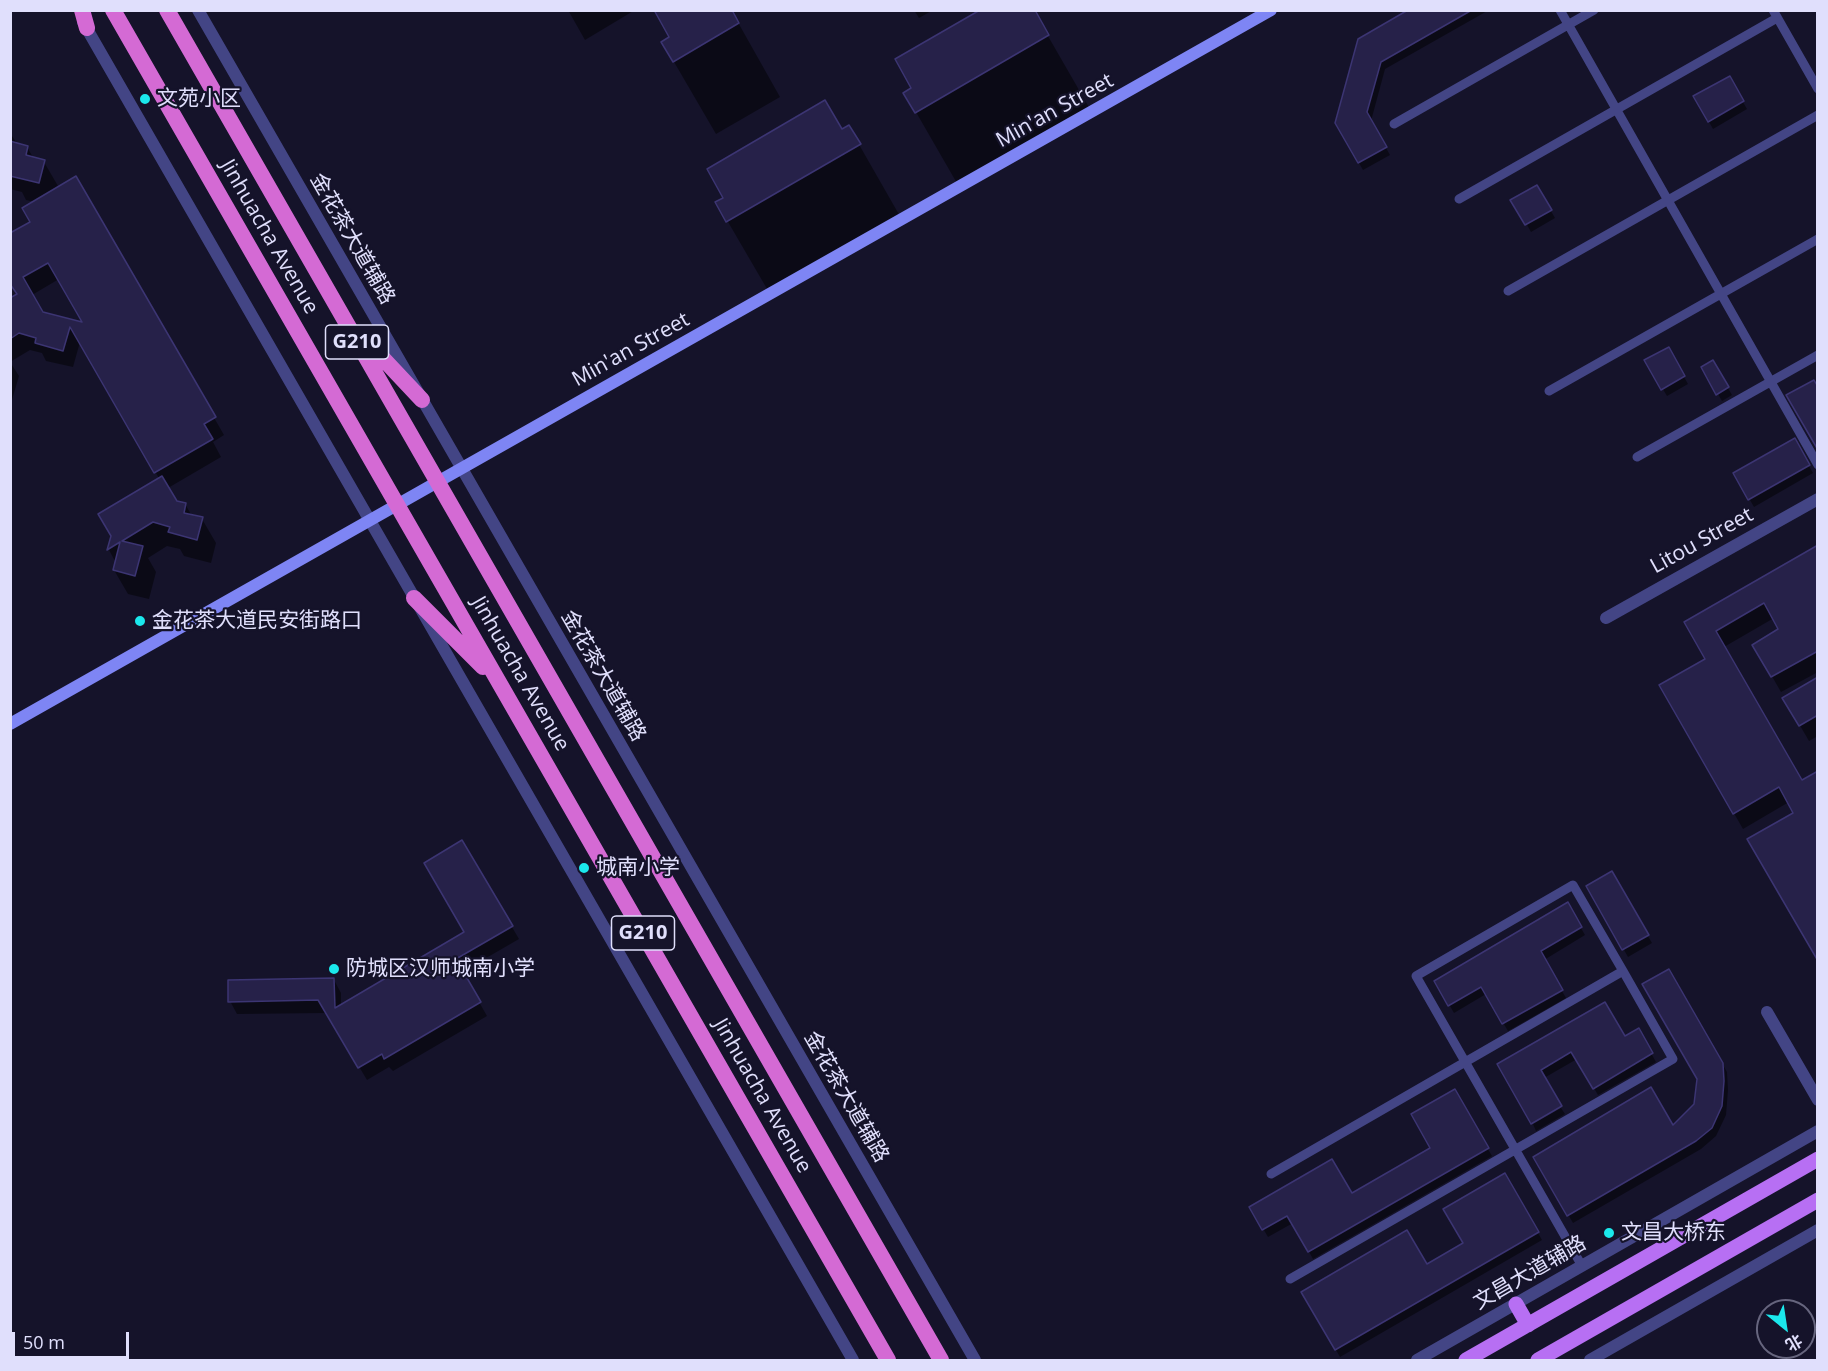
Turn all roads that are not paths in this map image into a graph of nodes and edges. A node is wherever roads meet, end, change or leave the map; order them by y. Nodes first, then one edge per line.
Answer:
1 (77, 10) edge
2 (82, 10) edge
3 (113, 10) edge
4 (167, 10) edge
5 (198, 10) edge
6 (1271, 10) edge
7 (1560, 10) edge
8 (1594, 10) edge
9 (1775, 14) edge
10 (1568, 25) junction
11 (87, 28) junction
12 (1818, 89) edge
13 (1616, 110) junction
14 (1818, 115) edge
15 (1394, 124) dead end
16 (1459, 199) dead end
17 (1668, 200) junction
18 (1818, 239) edge
19 (1508, 291) dead end
20 (1721, 294) junction
21 (340, 313) junction
22 (1818, 355) edge
23 (1770, 381) junction
24 (1549, 391) dead end
25 (422, 400) junction
26 (1637, 457) dead end
27 (1818, 465) edge
28 (462, 468) junction
29 (437, 482) junction
30 (1818, 499) edge
31 (397, 506) junction
32 (370, 521) junction
33 (414, 597) junction
34 (1606, 618) dead end
35 (499, 683) junction
36 (10, 724) edge
37 (1623, 971) junction
38 (1767, 1012) dead end
39 (1465, 1062) junction
40 (1818, 1100) edge
41 (1818, 1131) edge
42 (1515, 1150) junction
43 (1818, 1159) edge
44 (1271, 1174) dead end
45 (1818, 1200) edge
46 (1818, 1230) edge
47 (1582, 1266) junction
48 (1290, 1280) dead end
49 (1516, 1304) junction
50 (1528, 1325) junction
51 (1544, 1359) edge
52 (853, 1360) edge
53 (888, 1360) edge
54 (941, 1360) edge
55 (975, 1360) edge
56 (1417, 1360) edge
57 (1466, 1360) edge
58 (1590, 1360) edge

1 - 11 street
2 - 11 highway
3 - 31 highway, Jinhuacha Avenue / G210
4 - 21 highway, Jinhuacha Avenue / G210
5 - 25 street, 金花茶大道辅路
6 - 28 main road, Min'an Street
7 - 10 lane
8 - 10 lane
9 - 12 lane
9 - 13 lane
10 - 13 lane
10 - 15 lane
11 - 32 street
13 - 16 lane
13 - 17 lane
14 - 17 lane
17 - 19 lane
17 - 20 lane
18 - 20 lane
20 - 23 lane
20 - 24 lane
21 - 25 highway
21 - 29 highway, Jinhuacha Avenue / G210
22 - 23 lane
23 - 26 lane
23 - 27 lane
25 - 28 street, 金花茶大道辅路
28 - 29 main road, Min'an Street
28 - 55 street, 金花茶大道辅路
29 - 31 main road, Min'an Street
29 - 54 highway, Jinhuacha Avenue / G210
30 - 34 street, Litou Street
31 - 32 main road, Min'an Street
31 - 35 highway, Jinhuacha Avenue / G210
32 - 33 street
32 - 36 main road, Min'an Street
33 - 35 highway
33 - 52 street
35 - 53 highway, Jinhuacha Avenue / G210
37 - 39 lane
37 - 39 lane
37 - 42 lane
38 - 40 street
39 - 42 lane
39 - 44 lane
41 - 47 street, 文昌大道辅路
42 - 47 lane
42 - 48 lane
43 - 50 main road
45 - 51 main road
46 - 58 street
47 - 49 street, 文昌大道辅路
49 - 50 main road
49 - 56 street, 文昌大道辅路
50 - 57 main road

